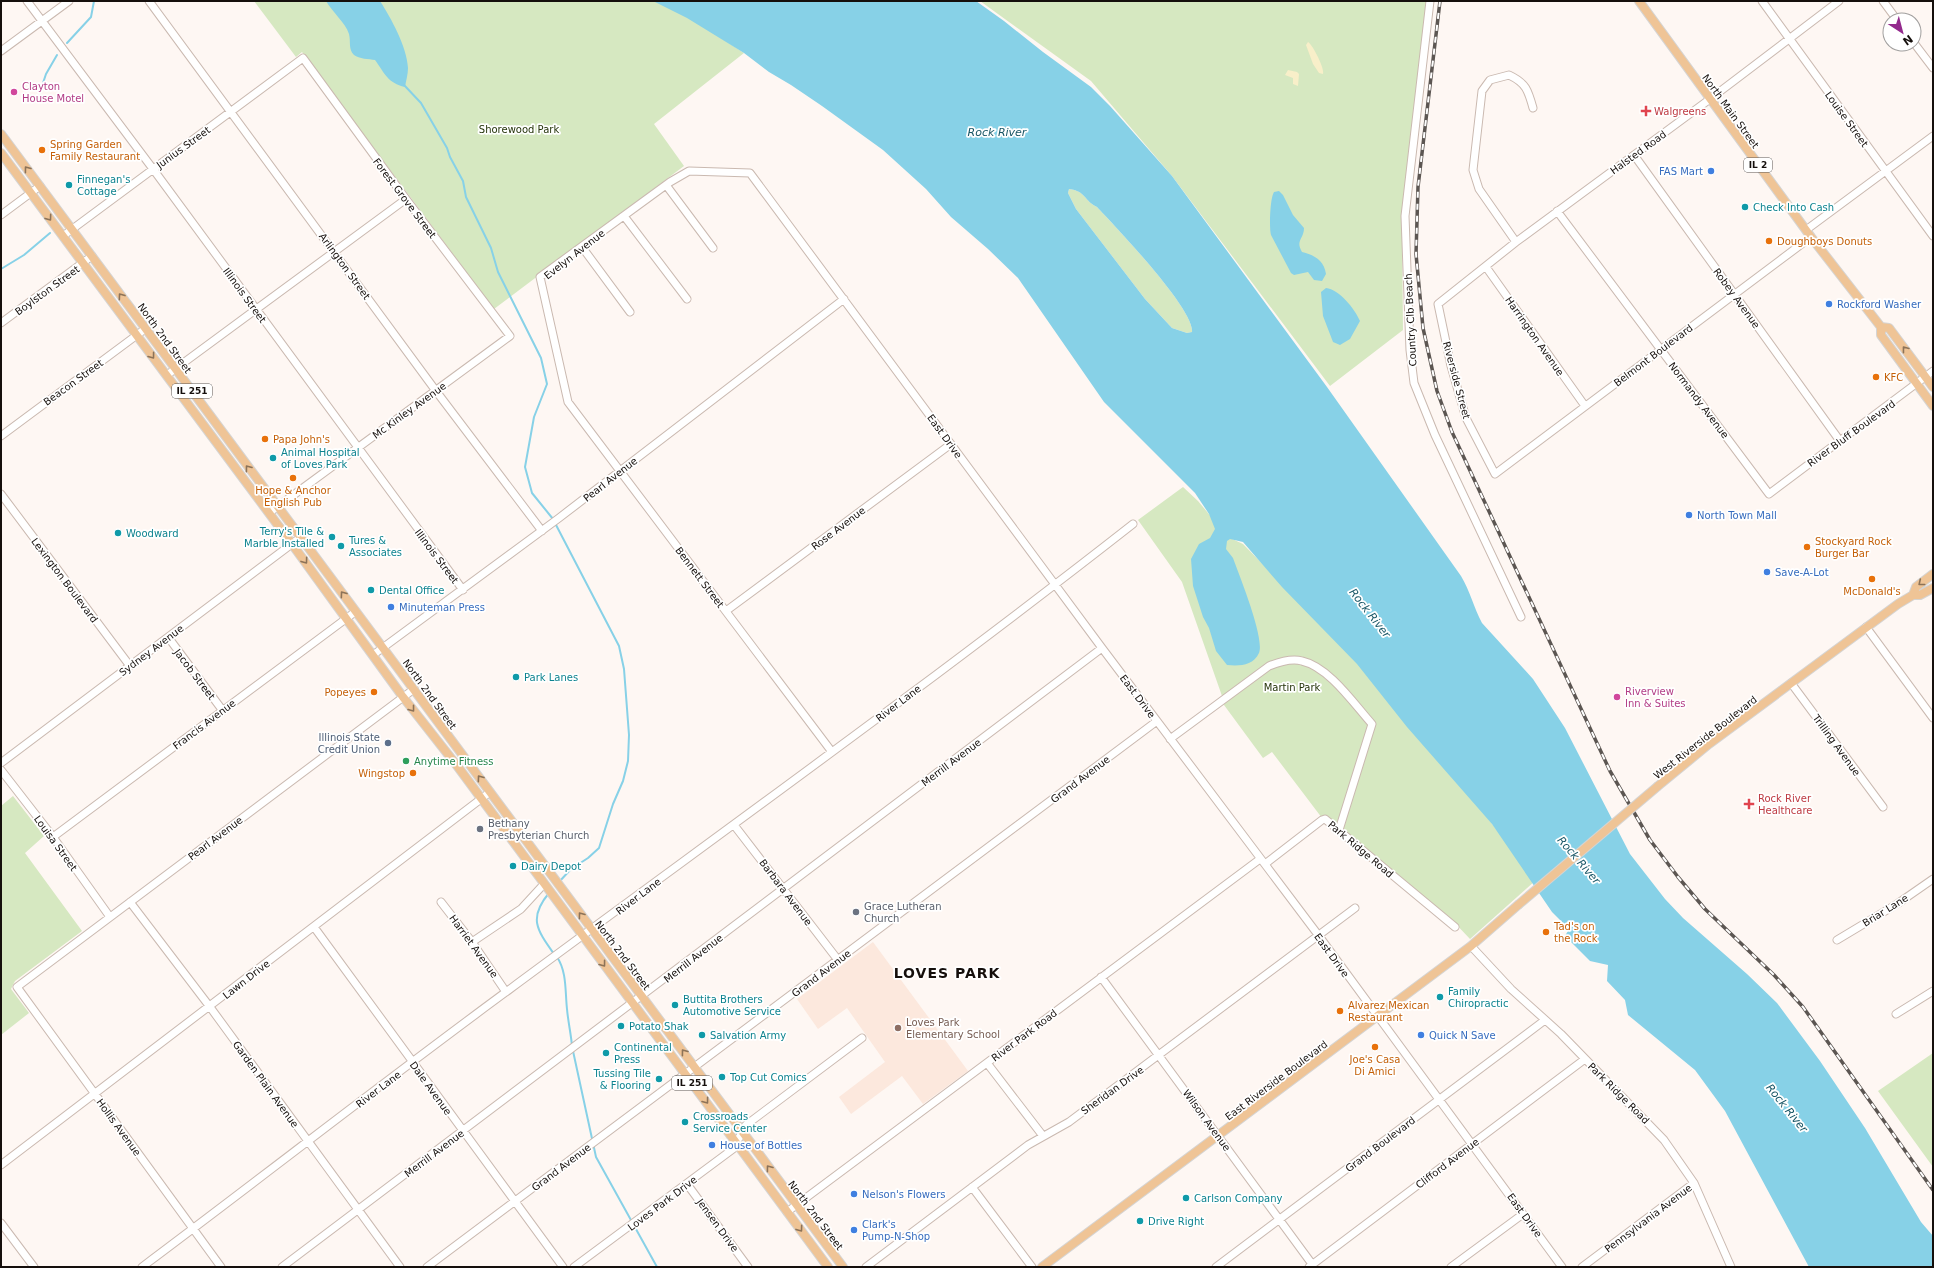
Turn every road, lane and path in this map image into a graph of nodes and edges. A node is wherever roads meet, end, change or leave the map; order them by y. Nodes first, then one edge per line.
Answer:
1 (27, 1) edge
2 (69, 1) edge
3 (149, 1) edge
4 (1430, 1) edge
5 (1639, 1) edge
6 (1762, 1) edge
7 (1839, 1) edge
8 (1883, 1) edge
9 (1891, 12) edge
10 (42, 21) junction
11 (1789, 38) junction
12 (1, 51) edge
13 (1921, 52) edge
14 (303, 58) joint
15 (1933, 68) edge
16 (1710, 99) junction
17 (1533, 108) dead end
18 (230, 112) junction
19 (1, 134) edge
20 (1933, 136) edge
21 (1, 153) edge
22 (1634, 155) junction
23 (153, 169) junction
24 (689, 171) joint
25 (1885, 171) junction
26 (40, 186) junction
27 (666, 186) junction
28 (30, 193) junction
29 (406, 199) junction
30 (1557, 211) junction
31 (1, 215) edge
32 (624, 216) junction
33 (72, 229) junction
34 (1809, 234) junction
35 (62, 236) junction
36 (1933, 236) edge
37 (1516, 242) junction
38 (582, 247) junction
39 (713, 248) dead end
40 (334, 252) junction
41 (92, 256) junction
42 (82, 264) junction
43 (1486, 267) junction
44 (1734, 294) junction
45 (687, 299) dead end
46 (844, 299) junction
47 (1438, 304) joint
48 (255, 310) junction
49 (630, 312) dead end
50 (1, 323) edge
51 (1881, 327) junction
52 (146, 329) junction
53 (137, 335) junction
54 (510, 336) joint
55 (1661, 349) junction
56 (175, 369) junction
57 (1933, 371) edge
58 (167, 375) junction
59 (1925, 377) junction
60 (1916, 384) junction
61 (1933, 387) edge
62 (436, 390) junction
63 (568, 402) joint
64 (1585, 406) junction
65 (1933, 406) edge
66 (1, 436) edge
67 (1840, 441) junction
68 (951, 444) junction
69 (357, 448) junction
70 (621, 470) junction
71 (1495, 474) joint
72 (1, 494) edge
73 (1769, 494) joint
74 (278, 507) junction
75 (269, 514) junction
76 (1133, 524) dead end
77 (545, 528) junction
78 (301, 537) junction
79 (292, 544) junction
80 (1933, 574) edge
81 (1056, 585) junction
82 (1933, 588) edge
83 (463, 590) junction
84 (1913, 595) junction
85 (726, 611) junction
86 (355, 612) junction
87 (1521, 617) dead end
88 (346, 619) junction
89 (1866, 627) junction
90 (168, 637) junction
91 (383, 648) junction
92 (1102, 648) junction
93 (373, 655) junction
94 (130, 666) junction
95 (1790, 683) junction
96 (414, 689) junction
97 (403, 697) junction
98 (223, 711) junction
99 (1933, 718) edge
100 (1157, 721) junction
101 (1170, 739) junction
102 (832, 752) junction
103 (1, 763) edge
104 (1, 770) edge
105 (490, 792) junction
106 (481, 799) junction
107 (1883, 807) dead end
108 (734, 825) junction
109 (1339, 830) junction
110 (53, 837) junction
111 (1263, 862) junction
112 (1933, 879) edge
113 (545, 885) junction
114 (783, 889) junction
115 (130, 902) junction
116 (441, 902) dead end
117 (1518, 905) joint
118 (1355, 908) dead end
119 (110, 917) junction
120 (314, 927) junction
121 (1455, 927) dead end
122 (592, 930) junction
123 (583, 936) junction
124 (1319, 936) junction
125 (1837, 940) dead end
126 (472, 942) junction
127 (1471, 946) junction
128 (838, 960) junction
129 (1101, 977) junction
130 (17, 987) joint
131 (1933, 991) edge
132 (506, 992) junction
133 (642, 997) junction
134 (633, 1004) junction
135 (210, 1007) junction
136 (1896, 1014) dead end
137 (1377, 1016) junction
138 (1545, 1020) junction
139 (862, 1038) dead end
140 (1159, 1056) junction
141 (1585, 1059) junction
142 (412, 1063) junction
143 (987, 1063) junction
144 (695, 1066) junction
145 (685, 1074) junction
146 (95, 1094) junction
147 (1439, 1100) junction
148 (462, 1131) junction
149 (743, 1132) junction
150 (1042, 1136) junction
151 (1218, 1136) junction
152 (308, 1142) junction
153 (737, 1142) junction
154 (1473, 1144) junction
155 (1, 1165) edge
156 (1694, 1183) junction
157 (687, 1184) junction
158 (972, 1187) junction
159 (515, 1201) junction
160 (797, 1206) junction
161 (359, 1210) junction
162 (787, 1212) junction
163 (1524, 1214) junction
164 (1280, 1218) junction
165 (1, 1223) edge
166 (193, 1229) junction
167 (578, 1266) edge
168 (1310, 1266) edge
169 (34, 1267) edge
170 (142, 1267) edge
171 (221, 1267) edge
172 (282, 1267) edge
173 (400, 1267) edge
174 (427, 1267) edge
175 (563, 1267) edge
176 (748, 1267) edge
177 (828, 1267) edge
178 (843, 1267) edge
179 (866, 1267) edge
180 (1032, 1267) edge
181 (1042, 1267) edge
182 (1216, 1267) edge
183 (1451, 1267) edge
184 (1562, 1267) edge
185 (1582, 1267) edge
186 (1731, 1267) edge

1 - 10 street, Illinois Street
2 - 10 street
3 - 18 street, Arlington Street
4 - 87 street, Country Clb Beach
5 - 16 main road, North Main Street / IL 2
6 - 11 street, Louise Street
7 - 11 street, Halsted Road
8 - 9 street
10 - 12 street
10 - 23 street, Illinois Street
11 - 16 street, Halsted Road
11 - 25 street, Louise Street
13 - 15 street
14 - 18 street, Junius Street
14 - 29 street, Forest Grove Street
16 - 22 street, Halsted Road
16 - 34 main road, North Main Street / IL 2
17 - 37 street
18 - 23 street, Junius Street
18 - 40 street, Arlington Street
26 -> 19 main road, North 2nd Street / IL 251
20 - 25 street, Belmont Boulevard
21 - 28 main road, North 2nd Street / IL 251
22 - 30 street, Halsted Road
22 - 44 street, Robey Avenue
23 - 33 street, Junius Street
23 - 48 street, Illinois Street
24 - 27 street, Evelyn Avenue
24 - 46 street, East Drive
25 - 34 street, Belmont Boulevard
25 - 36 street, Louise Street
26 - 28 street
26 - 33 main road, North 2nd Street / IL 251
27 - 32 street, Evelyn Avenue
27 - 39 street
28 - 31 street
28 -> 35 main road, North 2nd Street / IL 251
29 - 40 street
29 - 54 street, Forest Grove Street
30 - 37 street, Halsted Road
30 - 55 street, Normandy Avenue
32 - 38 street, Evelyn Avenue
32 - 45 street
33 - 35 street, Junius Street
33 - 41 main road, North 2nd Street / IL 251
34 - 44 street, Belmont Boulevard
34 - 51 main road, North Main Street / IL 2
35 - 42 main road, North 2nd Street / IL 251
37 - 43 street, Halsted Road
38 - 49 street
38 - 63 street, Evelyn Avenue
40 - 48 street
40 - 62 street, Arlington Street
41 - 42 street, Boylston Street
52 -> 41 main road, North 2nd Street / IL 251
42 - 50 street, Boylston Street
42 - 53 main road, North 2nd Street / IL 251
43 - 47 street, Halsted Road
43 - 64 street, Harrington Avenue
44 - 55 street, Belmont Boulevard
44 - 67 street, Robey Avenue
46 - 68 street, East Drive
46 - 70 street, Pearl Avenue
47 - 71 street, Riverside Street
48 - 56 street
48 - 69 street, Illinois Street
59 -> 51 main road, North Main Street / IL 2
51 - 60 main road, North Main Street / IL 2
52 - 53 street, Beacon Street
52 - 56 main road, North 2nd Street / IL 251
53 -> 58 main road, North 2nd Street / IL 251
53 - 66 street, Beacon Street
54 - 62 street, Mc Kinley Avenue
55 - 64 street, Belmont Boulevard
55 - 73 street, Normandy Avenue
56 - 58 street
74 -> 56 main road, North 2nd Street / IL 251
57 - 59 street, River Bluff Boulevard
58 - 75 main road, North 2nd Street / IL 251
59 - 60 street, River Bluff Boulevard
59 - 61 main road, North Main Street / IL 2
60 - 65 main road, North Main Street / IL 2
60 - 67 street, River Bluff Boulevard
62 - 69 street, Mc Kinley Avenue
62 - 77 street, Arlington Street
63 - 70 street, Bennett Street
64 - 71 street, Belmont Boulevard
67 - 73 street, River Bluff Boulevard
68 - 81 street, East Drive
68 - 85 street, Rose Avenue
69 - 74 street, Mc Kinley Avenue
69 - 83 street, Illinois Street
70 - 77 street, Pearl Avenue
70 - 85 street, Bennett Street
72 - 94 street, Lexington Boulevard
74 - 75 street, Mc Kinley Avenue
74 - 78 main road, North 2nd Street / IL 251
75 - 79 main road, North 2nd Street / IL 251
76 - 81 street, River Lane
77 - 83 street, Pearl Avenue
78 - 79 street, Sydney Avenue
86 -> 78 main road, North 2nd Street / IL 251
79 -> 88 main road, North 2nd Street / IL 251
79 - 90 street, Sydney Avenue
80 -> 84 main road, West Riverside Boulevard
81 - 92 street, East Drive
81 - 102 street, River Lane
82 - 84 main road, West Riverside Boulevard
83 - 91 street, Pearl Avenue
84 - 89 main road, West Riverside Boulevard
85 - 102 street, Bennett Street
86 - 88 street, Francis Avenue
86 - 91 main road, North 2nd Street / IL 251
88 - 93 main road, North 2nd Street / IL 251
88 - 98 street, Francis Avenue
89 - 95 main road, West Riverside Boulevard
89 - 99 street
90 - 94 street, Sydney Avenue
90 - 98 street, Jacob Street
91 - 93 street, Pearl Avenue
91 - 96 main road, North 2nd Street / IL 251
92 - 100 street, East Drive
92 - 114 street, Merrill Avenue
93 - 97 main road, North 2nd Street / IL 251
94 - 103 street, Sydney Avenue
95 - 107 street, Trilling Avenue
95 - 117 main road, West Riverside Boulevard, bridge
96 - 97 street, Pearl Avenue
105 -> 96 main road, North 2nd Street / IL 251
97 -> 106 main road, North 2nd Street / IL 251
97 - 115 street, Pearl Avenue
98 - 110 street, Francis Avenue
100 - 101 street, East Drive
100 - 128 street, Grand Avenue
101 - 109 street
101 - 111 street, East Drive
102 - 108 street, River Lane
104 - 110 street, Louisa Street
105 - 106 street, Lawn Drive
122 -> 105 main road, North 2nd Street / IL 251
106 - 113 main road, North 2nd Street / IL 251
106 - 120 street, Lawn Drive
108 - 114 street, Barbara Avenue
108 - 122 street, River Lane
109 - 111 street, Park Ridge Road
109 - 121 street, Park Ridge Road
110 - 119 street, Louisa Street
111 - 124 street, East Drive
111 - 129 street, River Park Road
112 - 125 street, Briar Lane
113 - 123 main road, North 2nd Street / IL 251
113 - 126 street
114 - 128 street, Barbara Avenue
114 - 133 street, Merrill Avenue
115 - 119 street, Pearl Avenue
115 - 135 street, Garden Plain Avenue
116 - 126 street, Harriet Avenue
117 - 127 main road, East Riverside Boulevard
118 - 124 street, Sheridan Drive
119 - 130 street, Pearl Avenue
120 - 135 street, Lawn Drive
120 - 142 street, Dale Avenue
122 - 123 street, River Lane
122 - 133 main road, North 2nd Street / IL 251
123 - 132 street, River Lane
123 -> 134 main road, North 2nd Street / IL 251
124 - 137 street, East Drive
124 - 140 street, Sheridan Drive
126 - 132 street, Harriet Avenue
127 - 137 main road, East Riverside Boulevard
127 - 138 street, Park Ridge Road
128 - 144 street, Grand Avenue
129 - 140 street, Wilson Avenue
129 - 143 street, River Park Road
130 - 146 street, Hollis Avenue
131 - 136 street
132 - 142 street, River Lane
133 - 134 street, Merrill Avenue
144 -> 133 main road, North 2nd Street / IL 251
134 - 145 main road, North 2nd Street / IL 251
134 - 148 street, Merrill Avenue
135 - 146 street, Lawn Drive
135 - 152 street, Garden Plain Avenue
137 - 147 street, East Drive
137 - 151 main road, East Riverside Boulevard
138 - 141 street, Park Ridge Road
138 - 147 street, Grand Boulevard
139 - 149 street, Loves Park Drive
140 - 150 street, Sheridan Drive
140 - 151 street, Wilson Avenue
141 - 154 street, Clifford Avenue
141 - 156 street, Park Ridge Road
142 - 148 street, Dale Avenue
142 - 152 street, River Lane
143 - 150 street
143 - 160 street, River Park Road
144 - 145 street, Grand Avenue
144 - 149 main road, North 2nd Street / IL 251
145 -> 153 main road, North 2nd Street / IL 251
145 - 159 street, Grand Avenue
146 - 155 street, Lawn Drive
146 - 166 street, Hollis Avenue
147 - 154 street, East Drive
147 - 164 street, Grand Boulevard
148 - 159 street, Dale Avenue
148 - 161 street, Merrill Avenue
149 - 153 street, Loves Park Drive
160 -> 149 main road, North 2nd Street / IL 251
150 - 158 street, Sheridan Drive
151 - 164 street, Wilson Avenue
151 - 181 main road, East Riverside Boulevard
152 - 161 street, Garden Plain Avenue
152 - 166 street, River Lane
153 - 157 street, Loves Park Drive
153 - 162 main road, North 2nd Street / IL 251
154 - 163 street, East Drive
154 - 168 street, Clifford Avenue
156 - 185 street, Pennsylvania Avenue
156 - 186 street, Park Ridge Road
157 - 167 street, Loves Park Drive
157 - 176 street, Jensen Drive
158 - 179 street, Sheridan Drive
158 - 180 street
159 - 174 street, Grand Avenue
159 - 175 street, Dale Avenue
160 - 162 street, River Park Road
160 - 178 main road, North 2nd Street / IL 251
161 - 172 street, Merrill Avenue
161 - 173 street, Garden Plain Avenue
162 -> 177 main road, North 2nd Street / IL 251
163 - 183 street
163 - 184 street, East Drive
164 - 168 street, Wilson Avenue
164 - 182 street, Grand Boulevard
165 - 169 street
166 - 170 street, River Lane
166 - 171 street, Hollis Avenue

